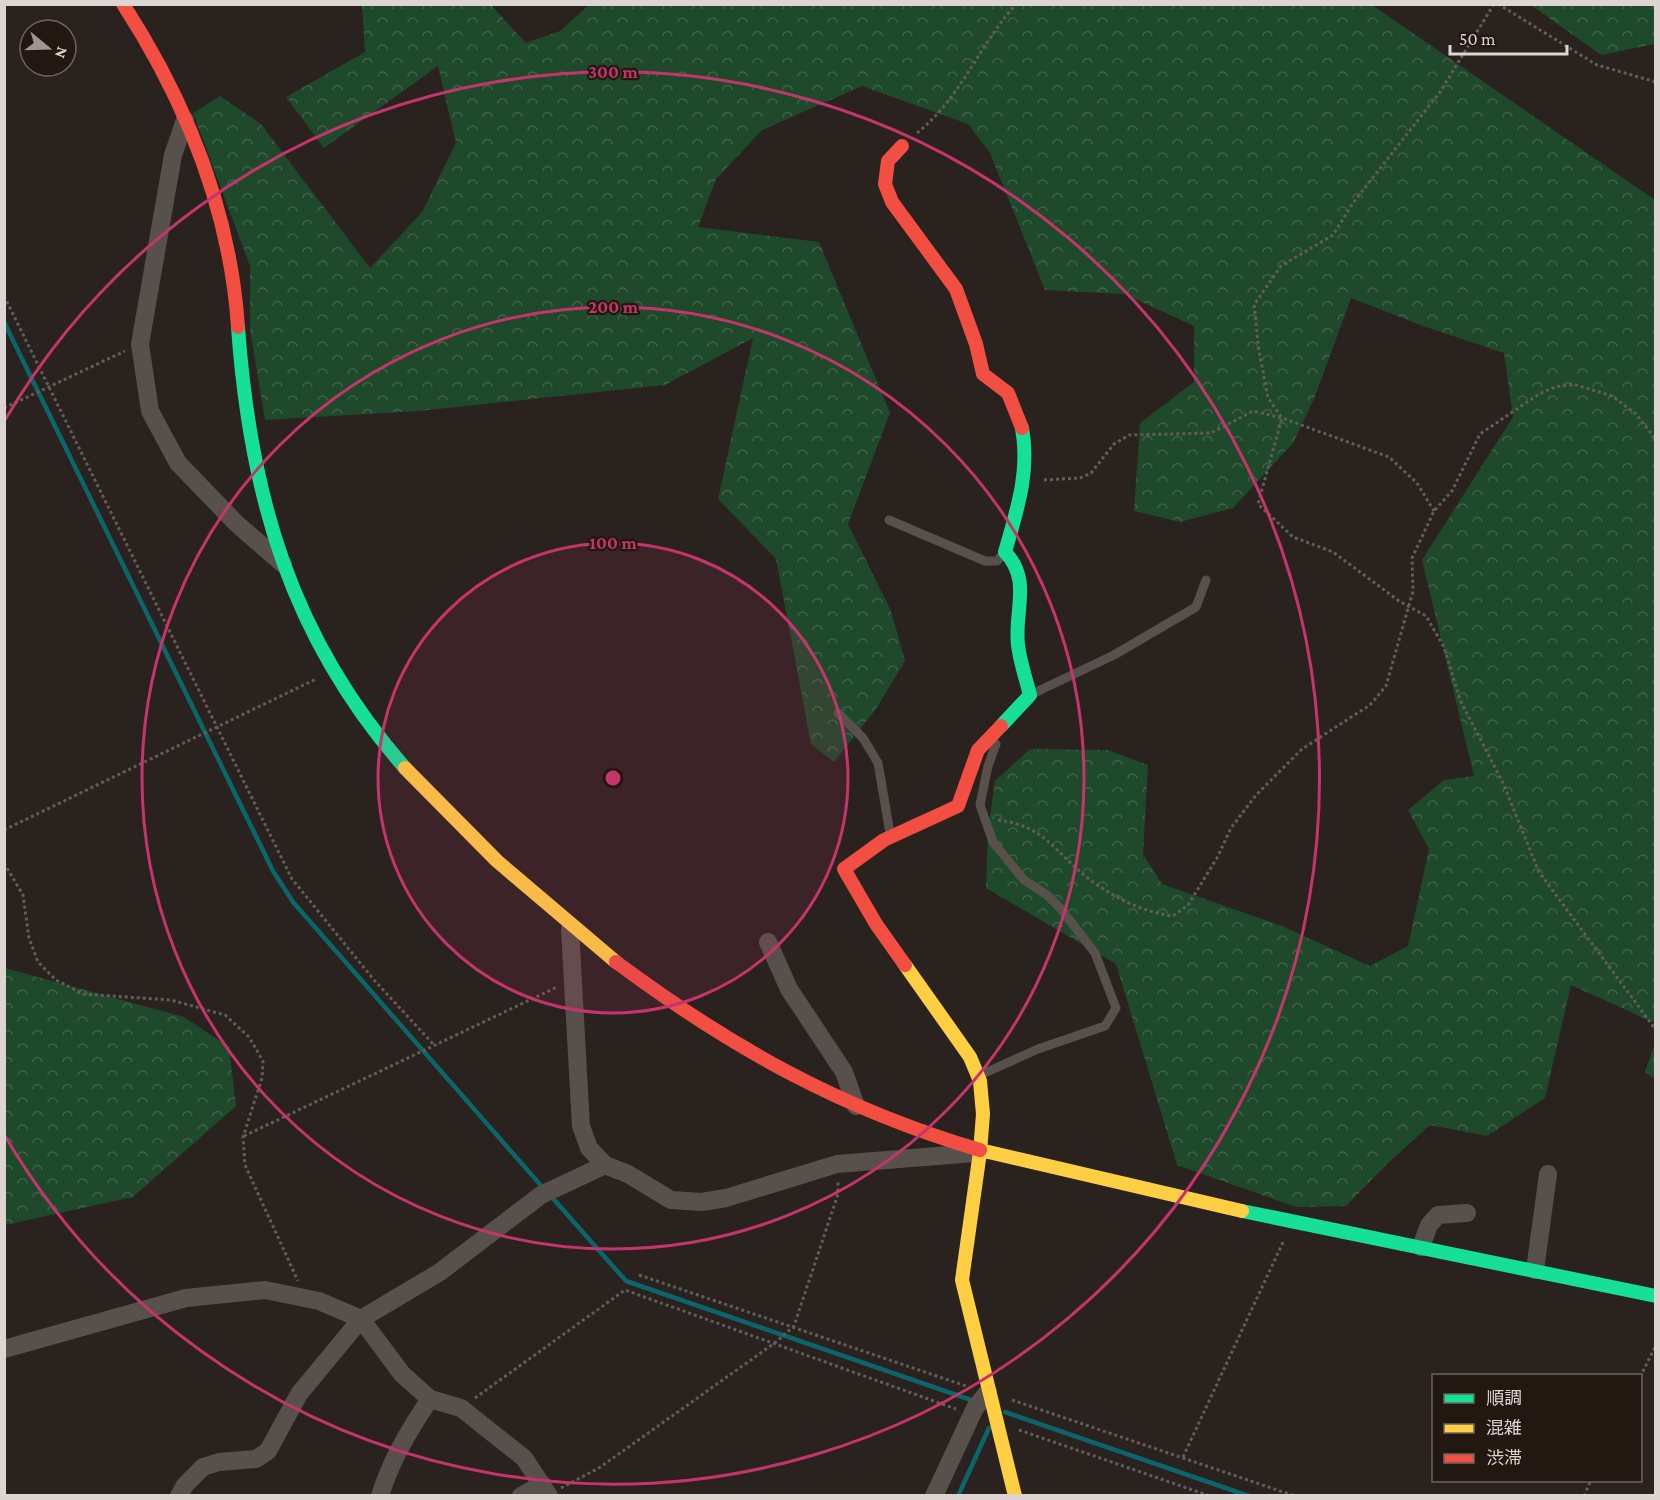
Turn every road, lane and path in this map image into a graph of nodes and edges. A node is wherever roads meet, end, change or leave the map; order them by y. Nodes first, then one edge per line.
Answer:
1 (123, 4) edge
2 (1016, 4) edge
3 (1496, 4) edge
4 (1656, 82) edge
5 (185, 120) junction
6 (902, 146) joint
7 (4, 296) edge
8 (140, 344) junction
9 (49, 387) junction
10 (4, 408) edge
11 (1282, 418) junction
12 (1656, 440) edge
13 (1024, 482) junction
14 (1434, 512) junction
15 (889, 520) dead end
16 (1005, 552) junction
17 (286, 568) junction
18 (1206, 580) dead end
19 (1409, 608) junction
20 (334, 670) junction
21 (1030, 695) junction
22 (838, 713) dead end
23 (1003, 724) junction
24 (216, 727) junction
25 (983, 818) junction
26 (4, 830) edge
27 (890, 836) junction
28 (4, 863) edge
29 (570, 929) junction
30 (768, 942) dead end
31 (572, 980) junction
32 (1656, 1030) edge
33 (434, 1045) junction
34 (978, 1076) junction
35 (856, 1106) junction
36 (243, 1137) junction
37 (980, 1152) junction
38 (837, 1164) junction
39 (605, 1165) junction
40 (1548, 1174) dead end
41 (1467, 1213) dead end
42 (1293, 1222) junction
43 (1421, 1247) junction
44 (1535, 1270) junction
45 (639, 1275) dead end
46 (1656, 1296) edge
47 (319, 1301) junction
48 (361, 1319) junction
49 (794, 1326) junction
50 (776, 1342) junction
51 (1656, 1345) edge
52 (4, 1349) edge
53 (1642, 1375) edge
54 (988, 1392) junction
55 (430, 1399) junction
56 (461, 1408) junction
57 (972, 1414) junction
58 (996, 1423) junction
59 (1183, 1458) junction
60 (1590, 1482) edge
61 (546, 1491) edge
62 (179, 1496) edge
63 (380, 1496) edge
64 (521, 1496) edge
65 (934, 1496) edge
66 (1015, 1496) edge
67 (1210, 1496) edge
68 (1295, 1496) edge
69 (1584, 1496) edge

1 - 5 street
2 - 6 path
3 - 4 path
3 - 11 path
5 - 8 street
5 - 17 street
6 - 13 street
7 - 9 path
8 - 9 path
8 - 17 street
9 - 10 path
9 - 24 path
11 - 13 path
11 - 14 path
11 - 19 path
12 - 14 path
13 - 16 street
14 - 19 path
15 - 16 lane
16 - 21 street
17 - 20 street
18 - 21 lane
19 - 25 path
19 - 32 path
20 - 24 path
20 - 29 street
21 - 23 street
22 - 27 lane
23 - 25 lane
23 - 27 street
24 - 26 path
24 - 33 path
25 - 34 lane
27 - 34 street
28 - 36 path
29 - 31 street
29 - 35 street
30 - 35 street
31 - 33 path
31 - 39 street
33 - 36 path
34 - 37 street
35 - 37 street
36 - 47 path
37 - 38 street
37 - 42 street
37 - 54 street
38 - 39 street
38 - 49 path
39 - 48 street
40 - 44 street
41 - 43 street
42 - 43 street
42 - 59 path
43 - 44 street
44 - 46 street
45 - 49 path
47 - 48 street
47 - 52 street
48 - 55 street
48 - 62 street
49 - 50 path
49 - 54 path
50 - 56 path
50 - 57 path
50 - 61 path
51 - 53 path
54 - 57 street
54 - 58 street
54 - 59 path
55 - 56 street
55 - 63 street
56 - 61 street
57 - 65 street
58 - 66 street
58 - 67 path
59 - 68 path
60 - 69 path
61 - 64 street

